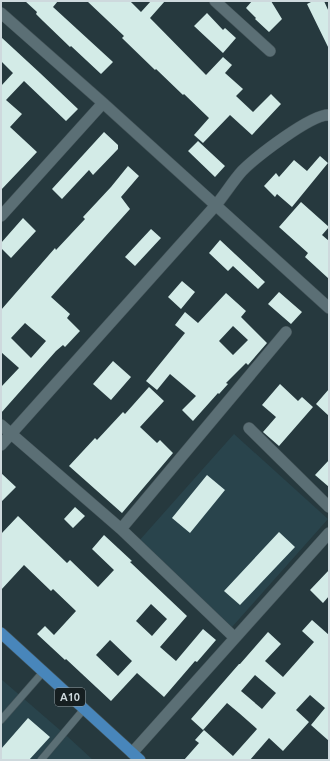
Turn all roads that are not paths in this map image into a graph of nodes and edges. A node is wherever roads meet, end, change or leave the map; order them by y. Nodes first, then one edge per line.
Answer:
1 (215, 1) edge
2 (1, 13) edge
3 (270, 51) dead end
4 (103, 103) junction
5 (329, 115) edge
6 (216, 205) junction
7 (2, 214) edge
8 (329, 308) edge
9 (286, 332) dead end
10 (1, 425) edge
11 (250, 428) dead end
12 (11, 434) junction
13 (1, 445) edge
14 (329, 507) edge
15 (121, 529) junction
16 (329, 533) edge
17 (1, 633) edge
18 (235, 638) junction
19 (43, 672) junction
20 (84, 709) junction
21 (1, 720) edge
22 (136, 756) edge
23 (41, 760) edge

1 - 3 street
2 - 4 street
4 - 6 street
4 - 7 street
5 - 6 street
6 - 8 street
6 - 12 street
9 - 15 street
10 - 12 street
11 - 14 street
12 - 13 street
12 - 15 street
15 - 18 street
16 - 18 street
17 - 19 main road, A10
18 - 22 street
19 - 20 main road, A10
19 - 21 lane
20 - 22 main road, A10
20 - 23 lane

